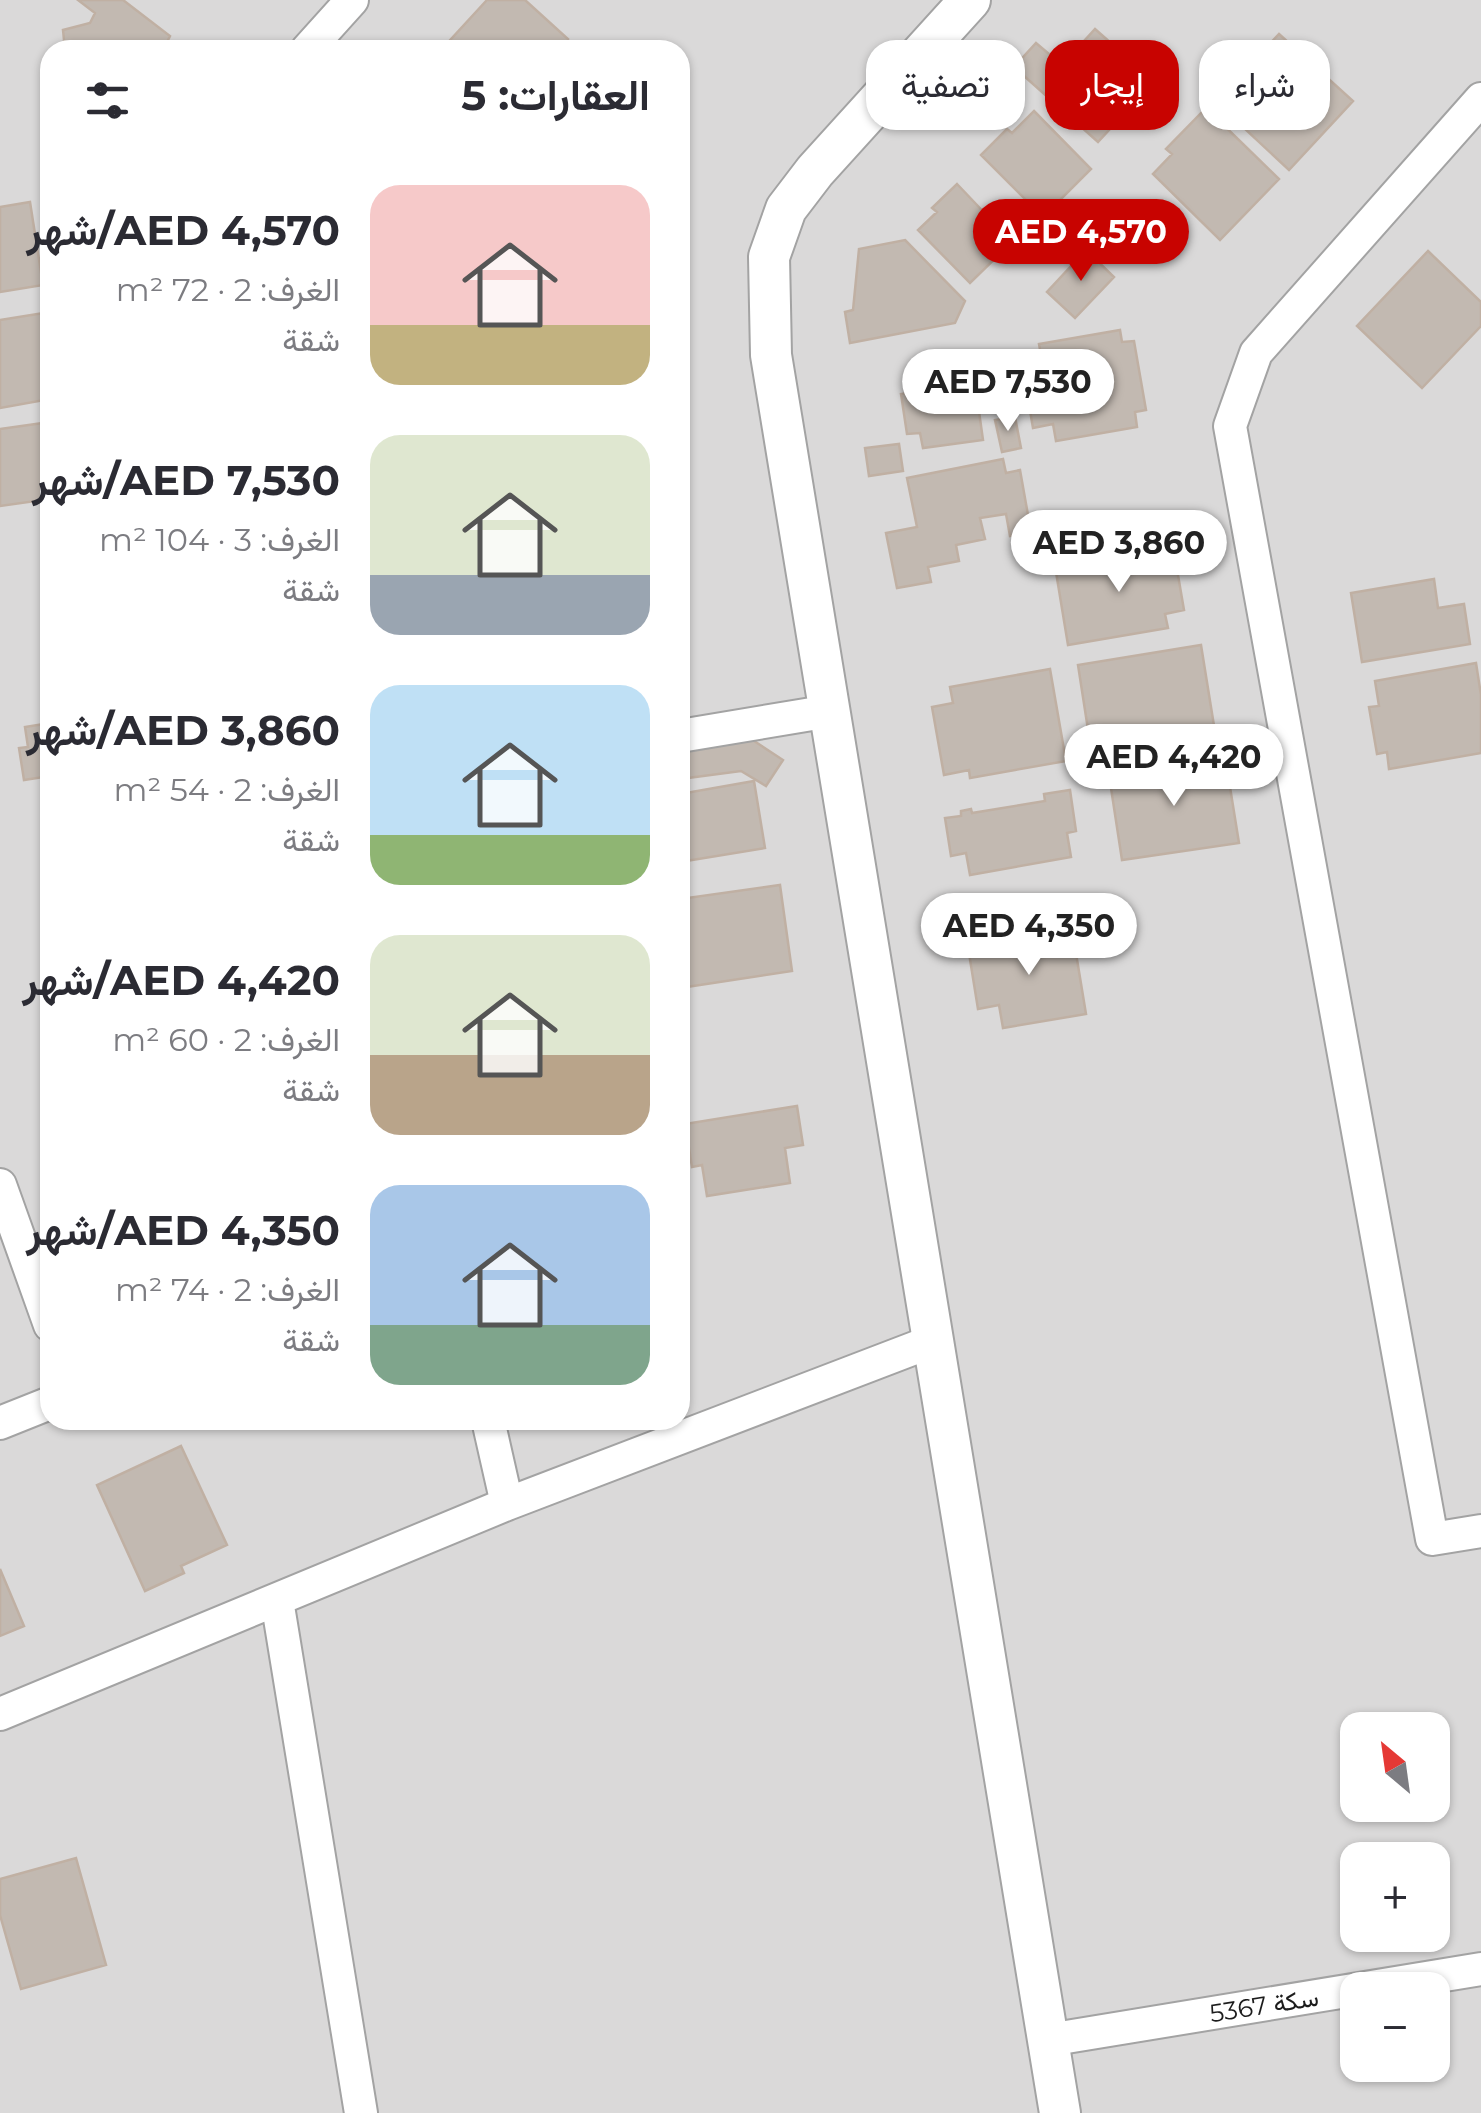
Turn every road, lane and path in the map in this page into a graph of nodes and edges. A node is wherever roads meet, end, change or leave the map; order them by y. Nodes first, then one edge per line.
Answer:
1 (352, 0) edge
2 (970, 0) edge
3 (316, 40) edge
4 (1481, 99) edge
5 (830, 710) junction
6 (690, 734) edge
7 (0, 1185) edge
8 (40, 1297) edge
9 (933, 1341) junction
10 (40, 1407) edge
11 (0, 1423) edge
12 (490, 1430) edge
13 (506, 1504) junction
14 (1481, 1531) edge
15 (277, 1600) junction
16 (0, 1714) edge
17 (1481, 1969) edge
18 (1048, 2040) junction
19 (361, 2113) edge
20 (1060, 2113) edge

1 - 3 street
2 - 5 street
4 - 14 street
5 - 6 street
5 - 9 street
7 - 8 street
9 - 13 street
9 - 18 street
10 - 11 street
12 - 13 street
13 - 15 street
15 - 16 street
15 - 19 street
17 - 18 street, سكة 5367
18 - 20 street

